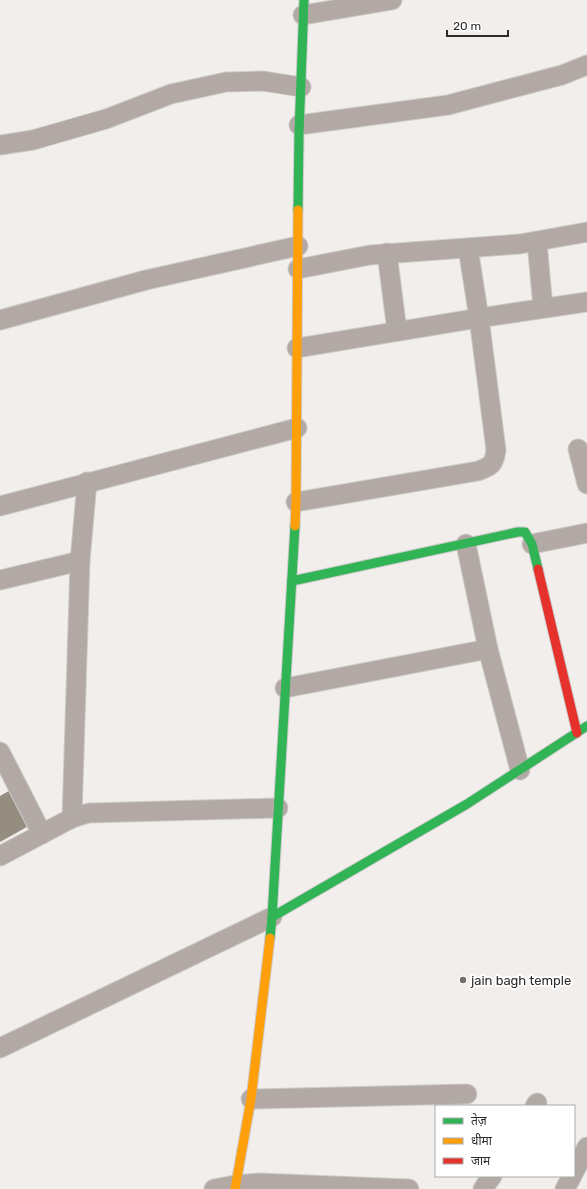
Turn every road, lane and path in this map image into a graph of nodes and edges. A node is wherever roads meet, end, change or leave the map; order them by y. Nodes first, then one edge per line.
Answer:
1 (392, 0) edge
2 (304, 8) edge
3 (587, 66) edge
4 (301, 87) junction
5 (299, 125) junction
6 (0, 145) edge
7 (587, 232) edge
8 (537, 242) junction
9 (298, 246) junction
10 (468, 248) junction
11 (387, 253) junction
12 (298, 269) junction
13 (587, 302) edge
14 (543, 308) junction
15 (479, 318) junction
16 (0, 320) edge
17 (397, 331) junction
18 (297, 348) junction
19 (297, 428) junction
20 (578, 449) dead end
21 (87, 482) junction
22 (587, 484) edge
23 (296, 502) junction
24 (0, 506) edge
25 (587, 533) edge
26 (466, 544) junction
27 (532, 544) junction
28 (80, 562) junction
29 (0, 580) edge
30 (292, 581) junction
31 (488, 649) junction
32 (285, 688) junction
33 (587, 726) edge
34 (577, 733) junction
35 (0, 752) edge
36 (520, 770) junction
37 (278, 808) junction
38 (72, 818) junction
39 (42, 834) junction
40 (0, 856) edge
41 (272, 917) junction
42 (0, 1046) edge
43 (467, 1094) dead end
44 (251, 1099) junction
45 (587, 1147) edge
46 (577, 1173) edge
47 (491, 1177) edge
48 (574, 1177) edge
49 (235, 1187) edge
50 (214, 1189) edge
51 (409, 1189) edge
52 (483, 1189) edge
53 (565, 1189) edge

1 - 2 street
2 - 4 street
3 - 5 street
4 - 5 street
4 - 6 street
5 - 9 street
7 - 8 street
8 - 10 street
8 - 14 street
9 - 12 street
9 - 16 street
10 - 11 street
10 - 15 street
11 - 12 street
11 - 17 street
12 - 18 street
13 - 14 street
14 - 15 street
15 - 17 street
15 - 23 street
17 - 18 street
18 - 19 street
19 - 21 street
19 - 23 street
20 - 22 street
21 - 24 street
21 - 28 street
23 - 30 street
25 - 27 street
26 - 27 street
26 - 30 street
26 - 31 street
27 - 34 street
28 - 29 street
28 - 38 street
30 - 32 street
31 - 32 street
31 - 36 street
32 - 37 street
33 - 34 street
34 - 36 street
35 - 39 street
36 - 41 street
37 - 38 street
37 - 41 street
38 - 39 street
39 - 40 street
41 - 42 street
41 - 44 street
43 - 44 street
44 - 49 street
45 - 46 street
47 - 52 street
48 - 53 street
49 - 50 street
49 - 51 street

